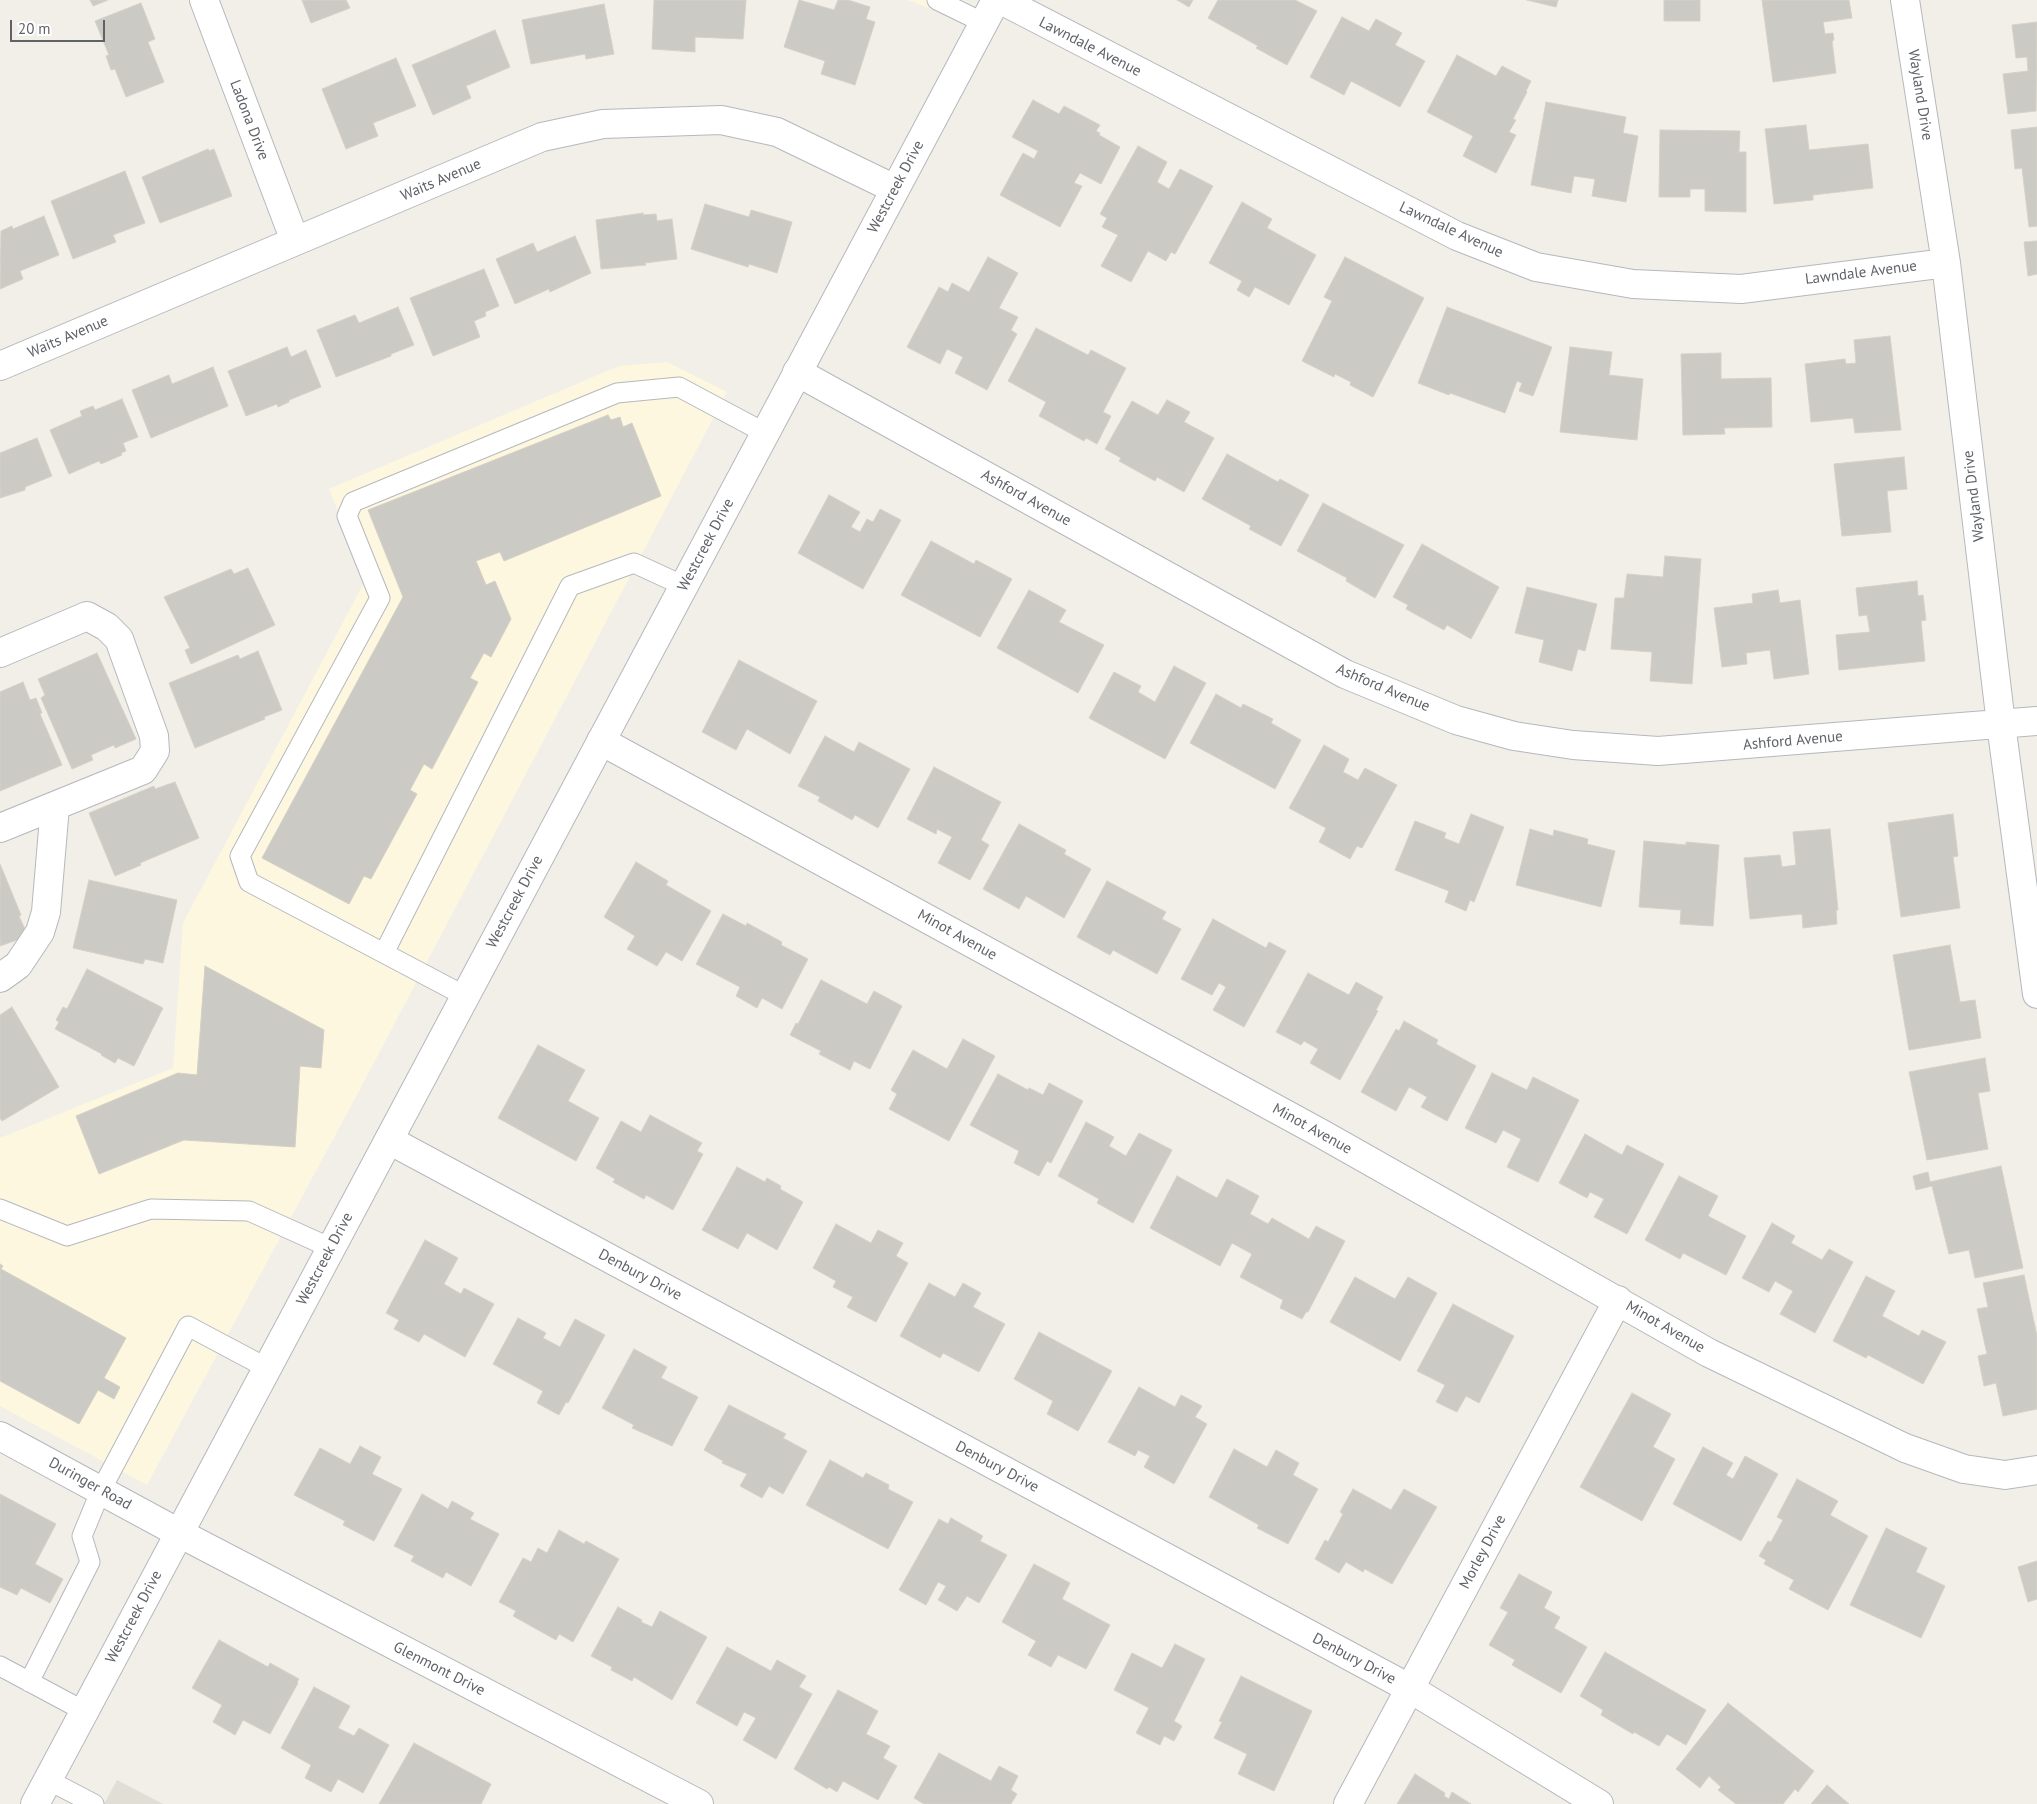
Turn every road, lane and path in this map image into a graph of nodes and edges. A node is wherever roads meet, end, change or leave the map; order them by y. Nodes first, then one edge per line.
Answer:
1 (204, 0) edge
2 (937, 0) edge
3 (1001, 0) edge
4 (1905, 0) edge
5 (990, 11) edge
6 (895, 189) junction
7 (295, 241) junction
8 (1946, 262) junction
9 (0, 366) edge
10 (798, 372) junction
11 (765, 433) junction
12 (684, 586) junction
13 (0, 653) edge
14 (2037, 721) edge
15 (2001, 724) junction
16 (601, 741) junction
17 (55, 806) junction
18 (0, 828) edge
19 (384, 953) junction
20 (0, 978) edge
21 (2037, 994) edge
22 (465, 996) junction
23 (389, 1140) junction
24 (0, 1208) edge
25 (331, 1248) junction
26 (1618, 1300) junction
27 (267, 1368) junction
28 (0, 1436) edge
29 (2037, 1470) edge
30 (101, 1490) junction
31 (179, 1533) junction
32 (0, 1666) edge
33 (29, 1682) junction
34 (1409, 1688) junction
35 (84, 1711) junction
36 (48, 1780) junction
37 (35, 1804) edge
38 (94, 1804) edge
39 (699, 1804) edge
40 (1348, 1804) edge
41 (1599, 1804) edge

1 - 7 street, Ladona Drive
2 - 5 lane
3 - 8 street, Lawndale Avenue
4 - 8 street, Wayland Drive
5 - 6 street, Westcreek Drive
6 - 7 street, Waits Avenue
6 - 10 street, Westcreek Drive
7 - 9 street, Waits Avenue
8 - 15 street, Wayland Drive
10 - 11 street, Westcreek Drive
10 - 15 street, Ashford Avenue
11 - 12 street, Westcreek Drive
11 - 19 lane
12 - 16 street, Westcreek Drive
12 - 19 lane
13 - 17 street
14 - 15 street, Ashford Avenue
15 - 21 street, Wayland Drive
16 - 22 street, Westcreek Drive
16 - 26 street, Minot Avenue
17 - 18 street
17 - 20 street
19 - 22 lane
22 - 23 street, Westcreek Drive
23 - 25 street, Westcreek Drive
23 - 34 street, Denbury Drive
24 - 25 lane
25 - 27 street, Westcreek Drive
26 - 29 street, Minot Avenue
26 - 34 street, Morley Drive
27 - 30 lane
27 - 31 street, Westcreek Drive
28 - 30 street, Duringer Road
30 - 31 street, Duringer Road
30 - 33 lane
31 - 35 street, Westcreek Drive
31 - 39 street, Glenmont Drive
32 - 33 lane
33 - 35 lane
34 - 40 street, Morley Drive
34 - 41 street, Denbury Drive
35 - 36 street, Westcreek Drive
36 - 37 street, Westcreek Drive
36 - 38 lane

